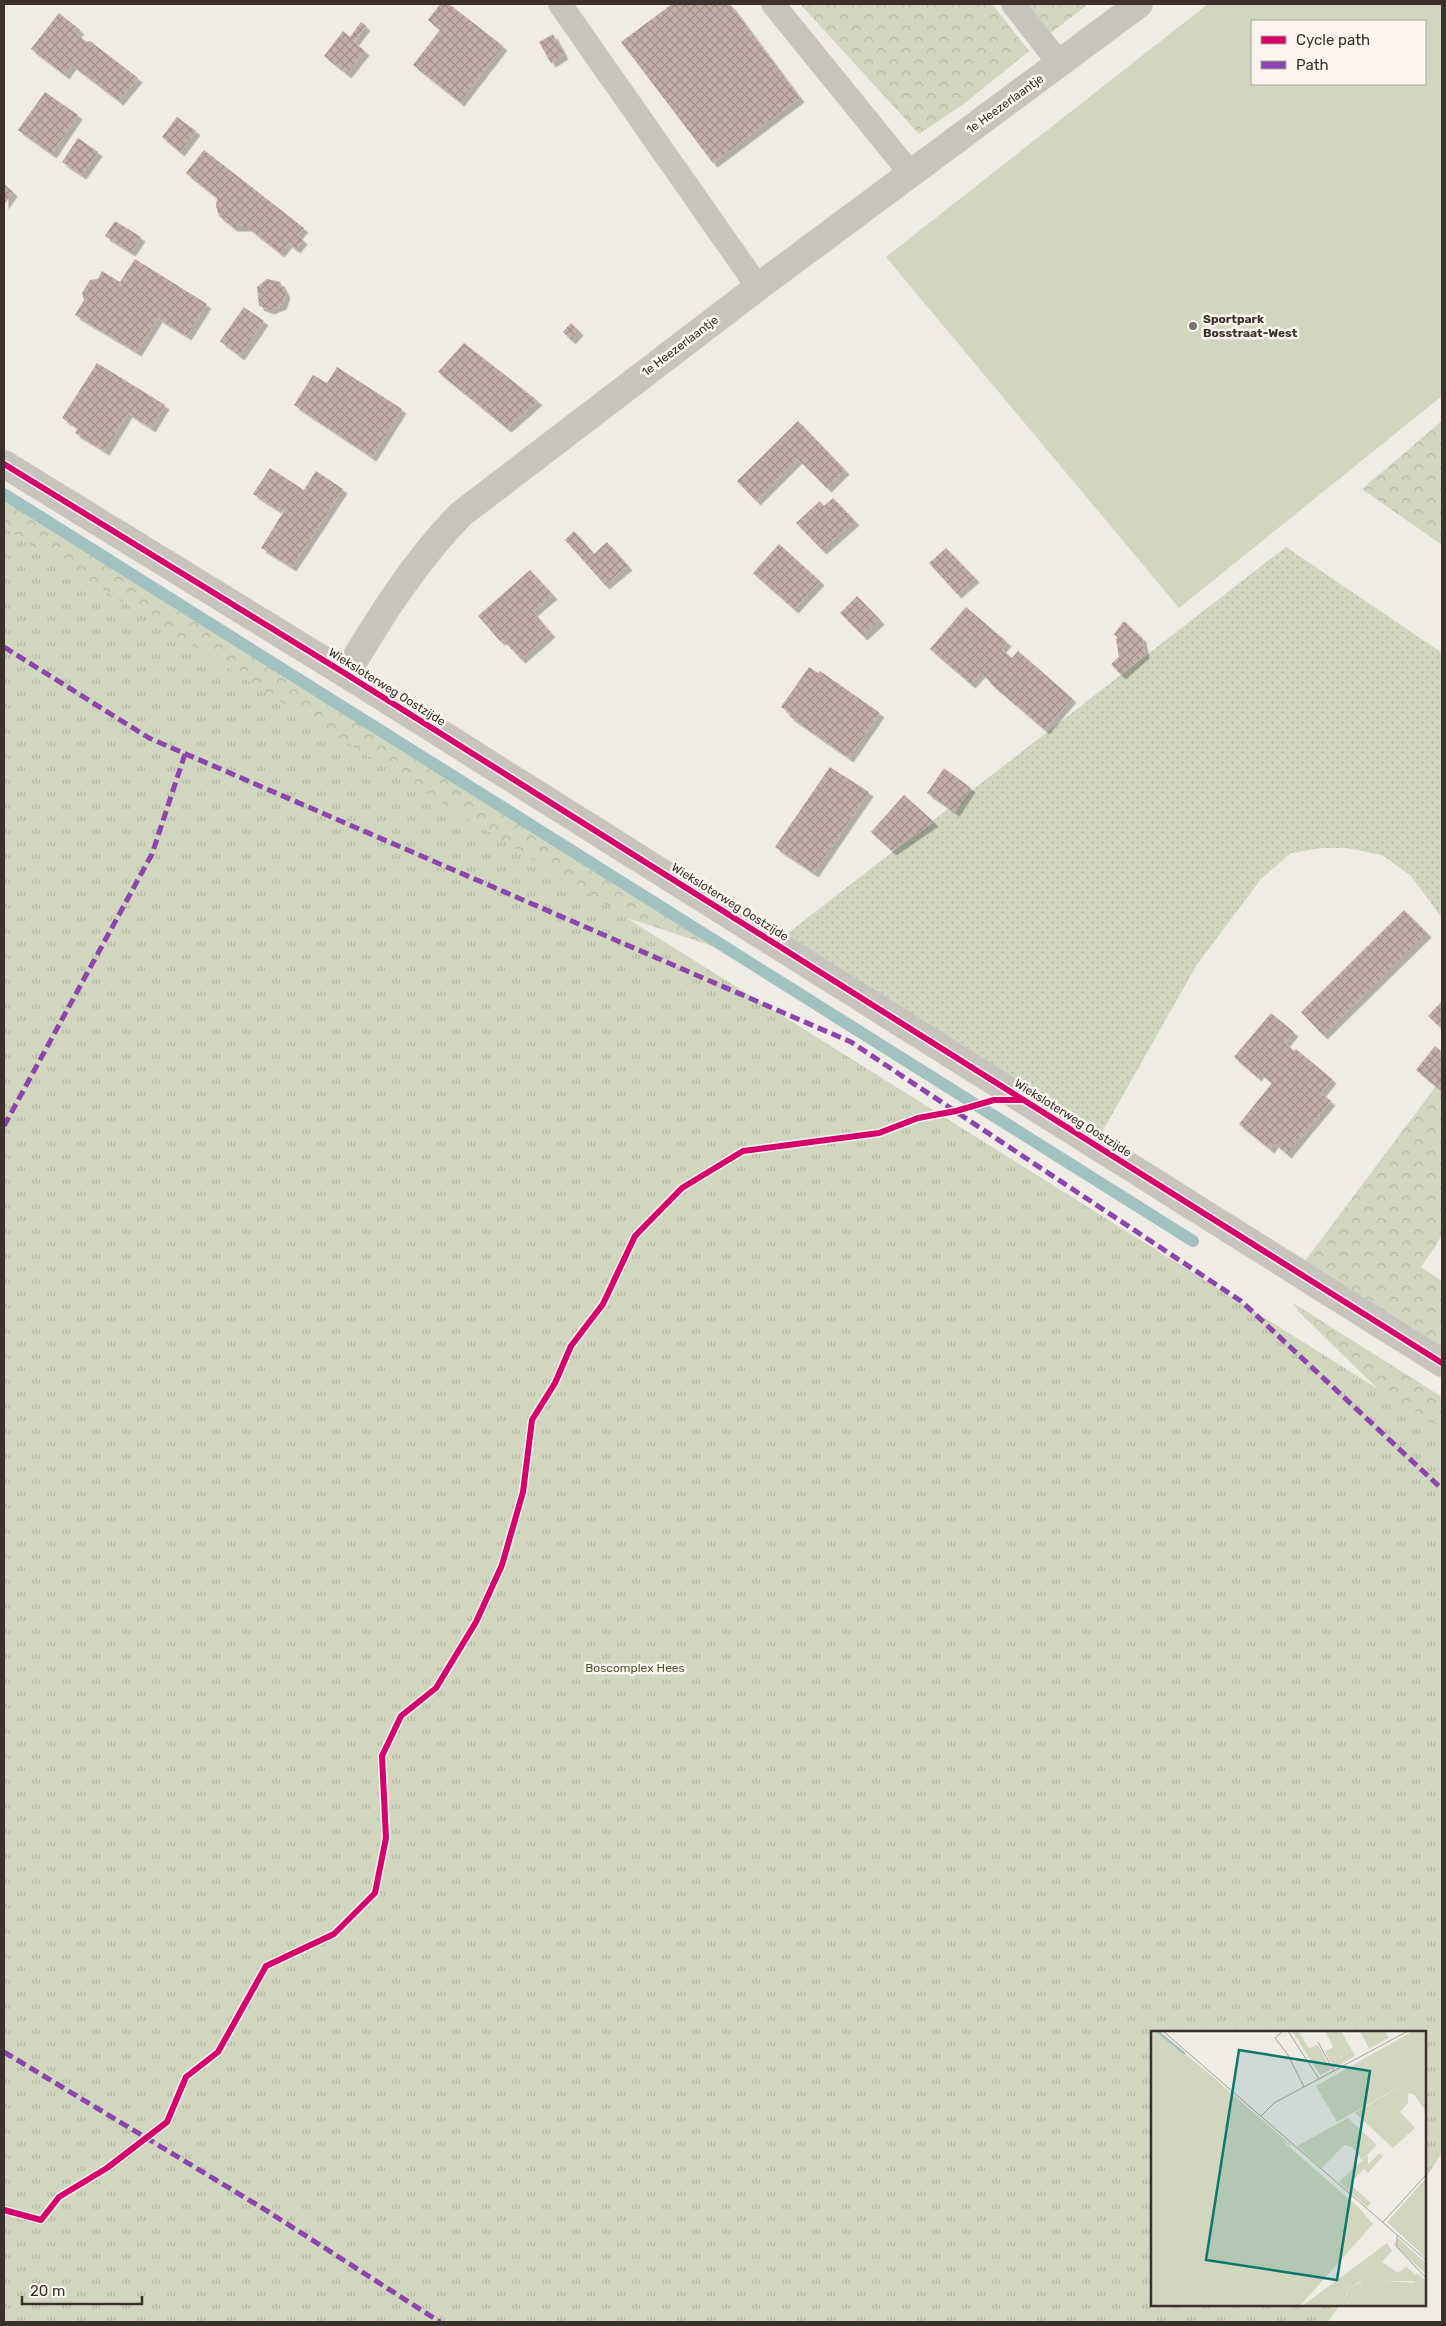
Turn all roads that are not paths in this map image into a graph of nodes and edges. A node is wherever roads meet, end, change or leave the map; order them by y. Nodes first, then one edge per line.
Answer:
1 (560, 4) edge
2 (773, 4) edge
3 (1013, 4) edge
4 (1139, 4) edge
5 (1060, 64) junction
6 (911, 174) junction
7 (758, 286) junction
8 (4, 464) edge
9 (346, 674) junction
10 (1442, 1363) edge

1 - 7 lane
2 - 6 lane
3 - 5 lane
4 - 5 street, 1e Heezerlaantje
5 - 6 street, 1e Heezerlaantje
6 - 7 street, 1e Heezerlaantje
7 - 9 street, 1e Heezerlaantje
8 - 9 street, Wieksloterweg Oostzijde
9 - 10 street, Wieksloterweg Oostzijde

